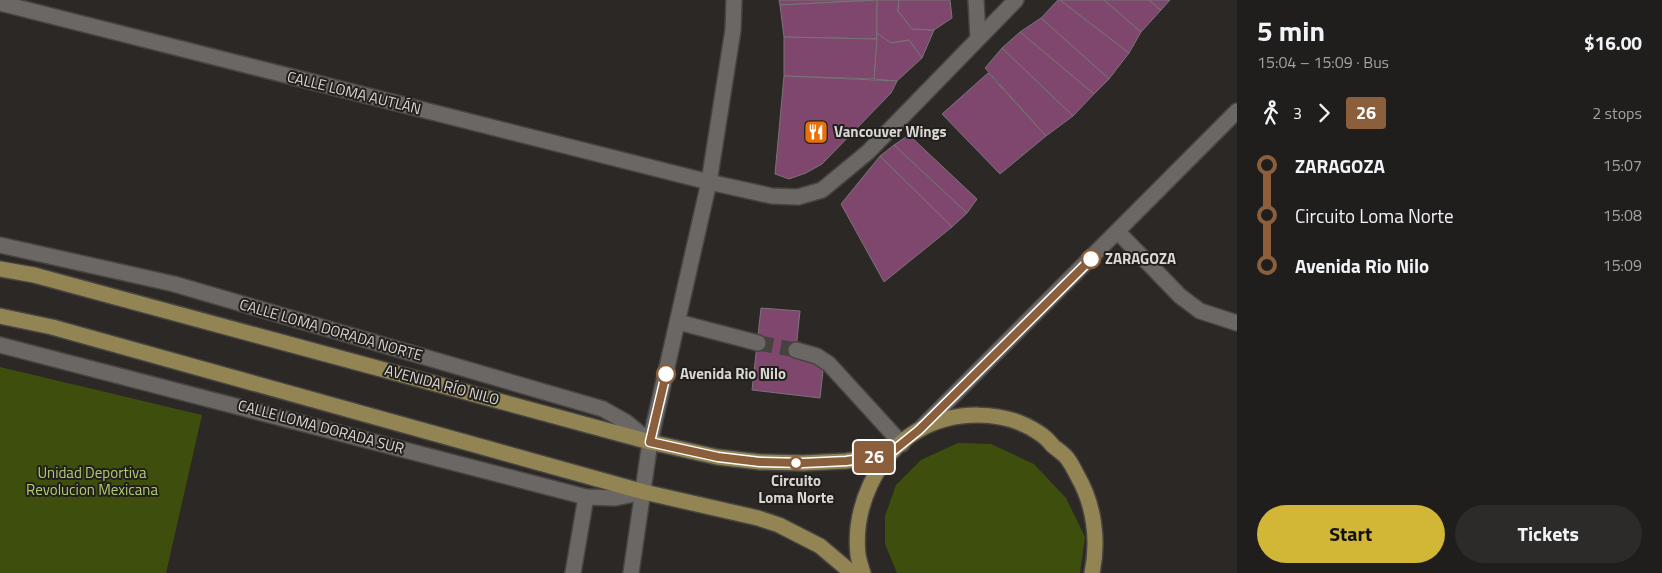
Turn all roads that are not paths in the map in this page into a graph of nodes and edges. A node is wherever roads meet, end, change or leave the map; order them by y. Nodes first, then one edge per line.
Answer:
1 (734, 0) edge
2 (976, 0) edge
3 (1016, 0) edge
4 (0, 3) edge
5 (978, 38) junction
6 (1237, 111) edge
7 (709, 182) junction
8 (1118, 232) junction
9 (0, 245) edge
10 (0, 269) edge
11 (0, 316) edge
12 (678, 322) junction
13 (1237, 323) edge
14 (758, 343) tunnel mouth
15 (0, 345) edge
16 (796, 350) tunnel mouth
17 (919, 430) junction
18 (650, 442) junction
19 (902, 444) junction
20 (888, 455) junction
21 (644, 492) junction
22 (586, 497) junction
23 (573, 573) edge
24 (631, 573) edge
25 (852, 573) edge
26 (863, 573) edge
27 (1092, 573) edge

1 - 7 street
2 - 5 street
3 - 5 street, CALLE LOMA AUTLÁN
4 - 7 street, CALLE LOMA AUTLÁN
5 - 7 street, CALLE LOMA AUTLÁN
6 - 8 street
7 - 12 street
8 - 13 street
8 - 17 street
9 - 18 street, CALLE LOMA DORADA NORTE
10 - 18 main road, AVENIDA RÍO NILO
11 - 21 main road
12 - 14 street
12 - 18 street
15 - 22 street, CALLE LOMA DORADA SUR
16 - 19 street
17 - 19 main road
17 - 27 main road
18 - 20 main road, AVENIDA RÍO NILO
18 - 21 street
19 - 20 main road
20 - 26 main road
21 - 22 street, CALLE LOMA DORADA SUR
21 - 24 street
21 - 25 main road
22 - 23 street

